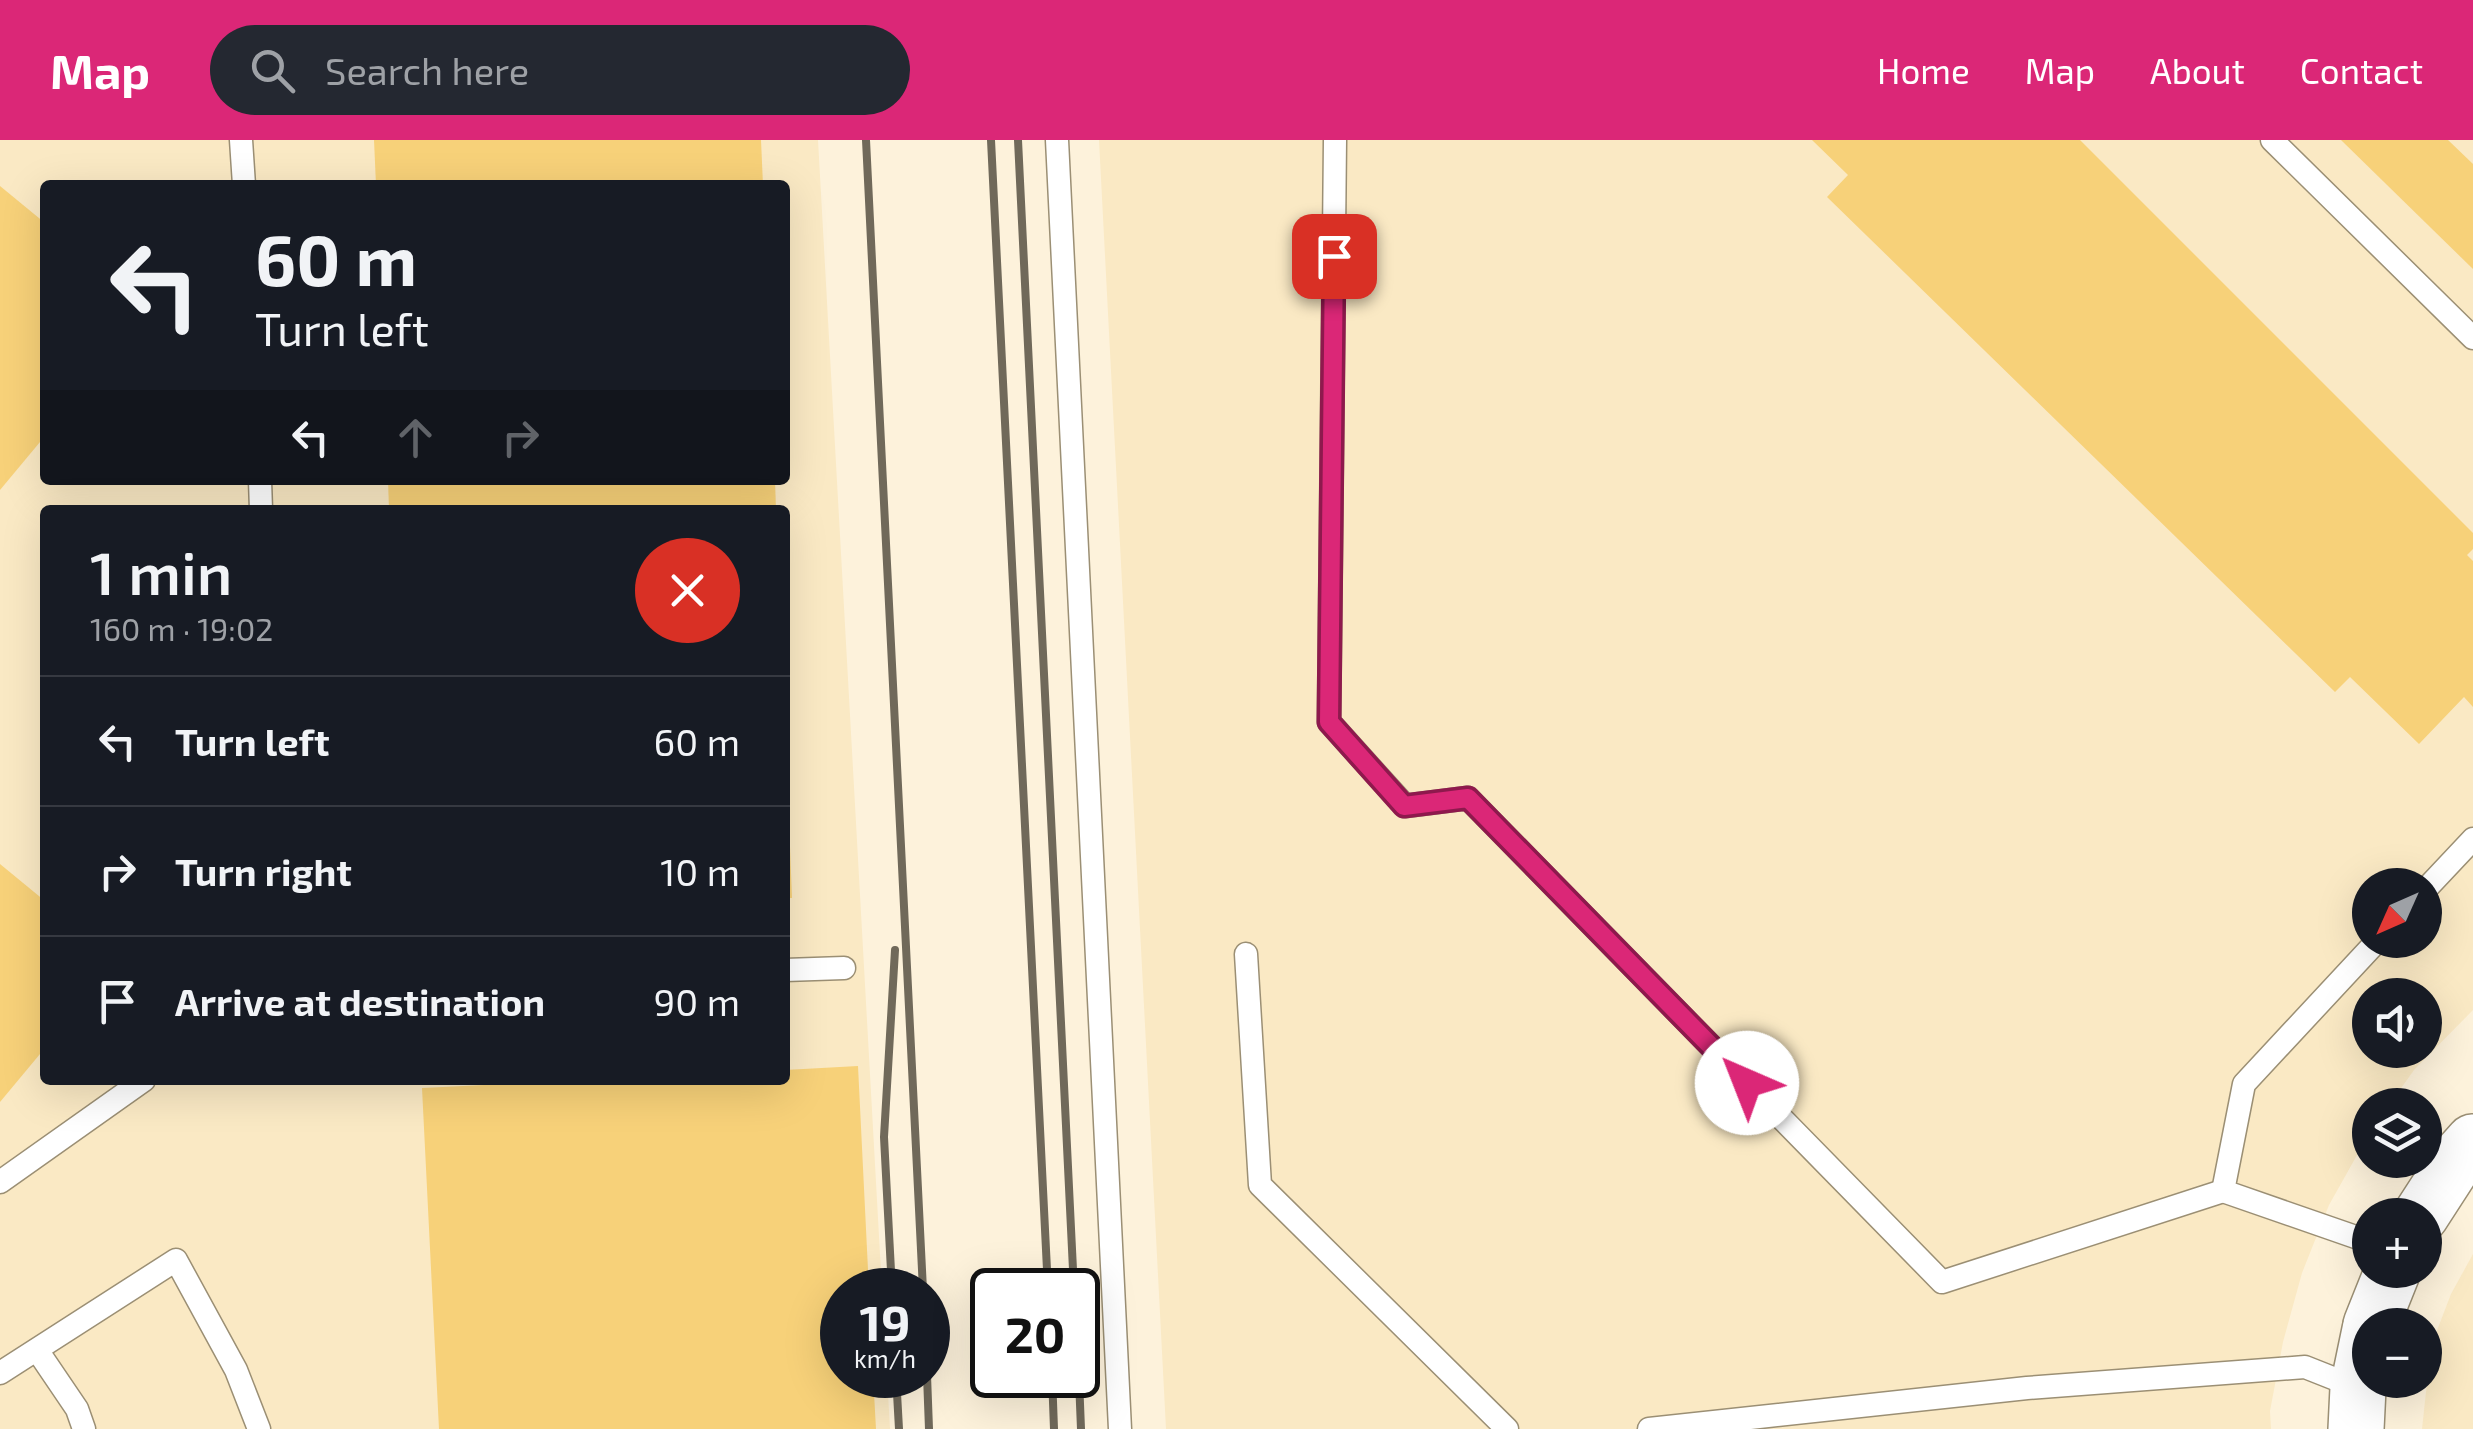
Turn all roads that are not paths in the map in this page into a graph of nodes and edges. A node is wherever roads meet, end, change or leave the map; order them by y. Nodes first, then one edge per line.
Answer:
1 (241, 140) edge
2 (1057, 140) edge
3 (1335, 140) edge
4 (2272, 140) edge
5 (244, 180) edge
6 (2473, 338) edge
7 (2473, 839) edge
8 (2442, 872) edge
9 (1246, 954) dead end
10 (2361, 958) edge
11 (844, 968) dead end
12 (790, 970) edge
13 (137, 1085) edge
14 (2473, 1142) edge
15 (0, 1182) edge
16 (2223, 1191) junction
17 (2432, 1198) edge
18 (2352, 1236) edge
19 (37, 1350) junction
20 (0, 1374) edge
21 (2357, 1409) edge
22 (84, 1429) edge
23 (259, 1429) edge
24 (1120, 1429) edge
25 (1507, 1429) edge
26 (1650, 1429) edge

1 - 5 lane
2 - 24 lane
3 - 16 lane
4 - 6 lane
7 - 8 lane
9 - 25 lane
10 - 16 lane
11 - 12 lane
13 - 15 lane
14 - 17 main road
16 - 18 lane
19 - 20 lane
19 - 22 lane
19 - 23 lane
21 - 26 lane

